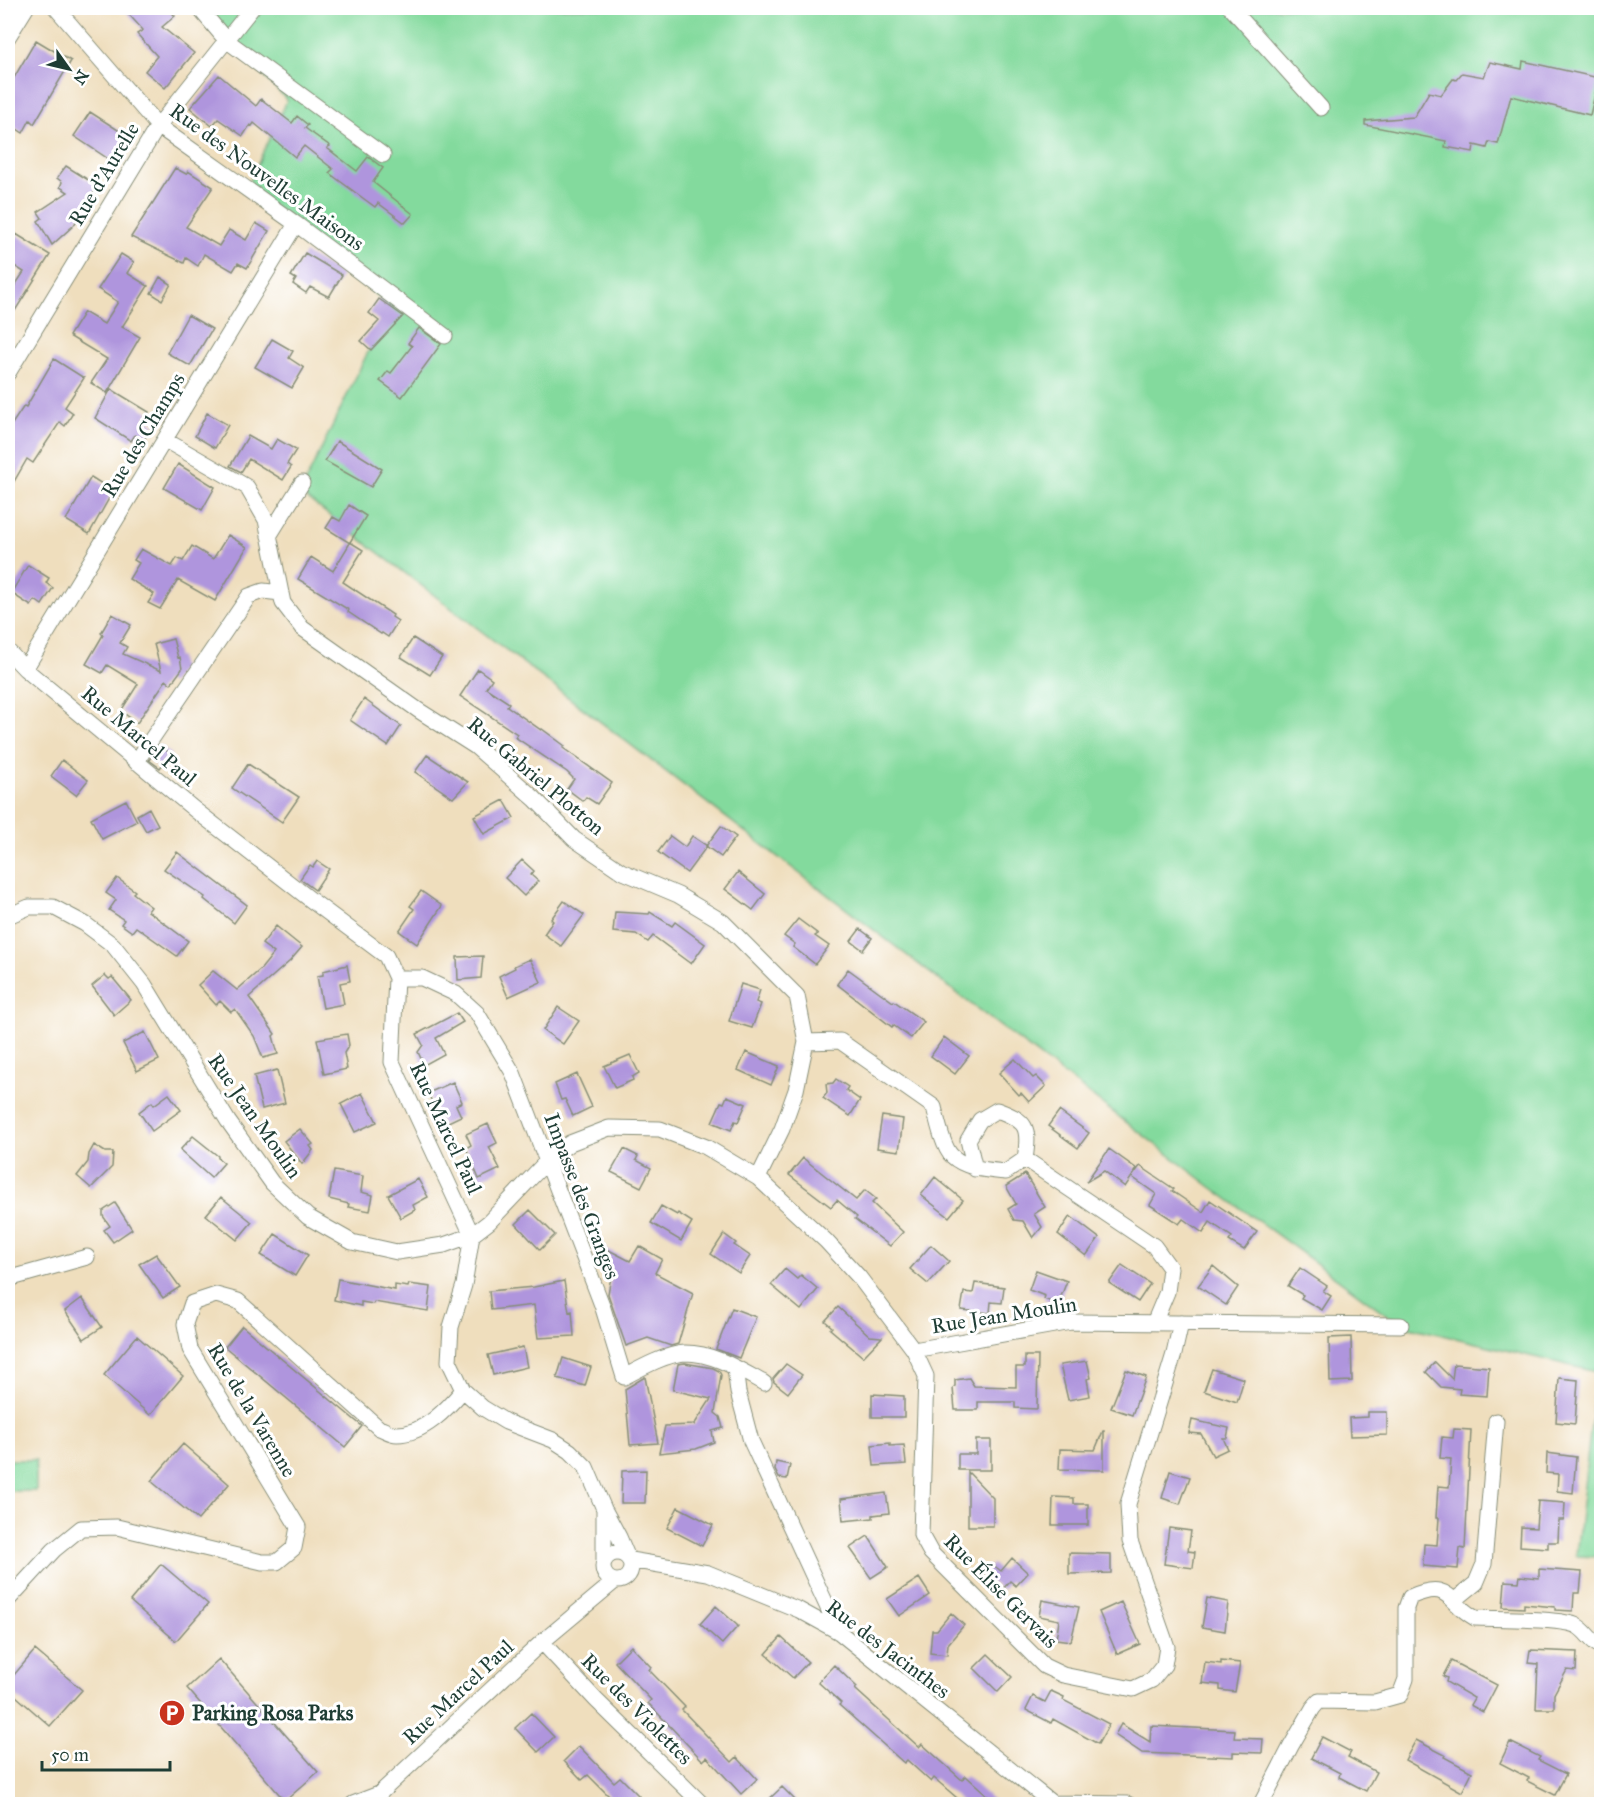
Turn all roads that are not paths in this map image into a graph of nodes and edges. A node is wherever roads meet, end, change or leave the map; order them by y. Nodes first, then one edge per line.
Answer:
1 (26, 8) edge
2 (56, 8) edge
3 (199, 8) edge
4 (252, 8) edge
5 (1231, 8) edge
6 (8, 37) edge
7 (226, 40) junction
8 (1321, 108) dead end
9 (158, 126) junction
10 (383, 155) dead end
11 (296, 224) junction
12 (445, 336) dead end
13 (8, 373) edge
14 (165, 440) junction
15 (302, 483) dead end
16 (269, 536) junction
17 (281, 593) junction
18 (8, 651) edge
19 (26, 669) junction
20 (136, 762) junction
21 (8, 916) edge
22 (396, 978) junction
23 (806, 1042) junction
24 (1025, 1159) junction
25 (546, 1162) junction
26 (975, 1169) junction
27 (758, 1178) junction
28 (472, 1235) junction
29 (87, 1257) dead end
30 (8, 1279) edge
31 (1154, 1323) junction
32 (1181, 1323) junction
33 (1401, 1325) dead end
34 (914, 1350) junction
35 (735, 1368) junction
36 (764, 1383) dead end
37 (463, 1390) junction
38 (1496, 1421) dead end
39 (604, 1509) junction
40 (618, 1567) junction
41 (8, 1600) edge
42 (1455, 1600) junction
43 (839, 1632) junction
44 (542, 1642) junction
45 (1602, 1647) edge
46 (353, 1804) edge
47 (702, 1804) edge
48 (1052, 1804) edge
49 (1128, 1804) edge
50 (1261, 1804) edge

1 - 6 street
2 - 9 street, Rue des Nouvelles Maisons
3 - 7 street
4 - 7 street, Rue d'Aurelle
5 - 8 street
7 - 9 street, Rue d'Aurelle
7 - 10 street
9 - 11 street, Rue des Nouvelles Maisons
9 - 13 street, Rue d'Aurelle
11 - 12 street, Rue des Nouvelles Maisons
11 - 14 street, Rue des Champs
14 - 16 street, Rue Gabriel Plotton
14 - 19 street, Rue des Champs
15 - 16 street
16 - 17 street, Rue Gabriel Plotton
17 - 20 street
17 - 23 street, Rue Gabriel Plotton
18 - 19 street, Rue Marcel Paul
19 - 20 street, Rue Marcel Paul
20 - 22 street, Rue Marcel Paul
21 - 28 street, Rue Jean Moulin
22 - 25 street, Impasse des Granges
22 - 28 street, Rue Marcel Paul
23 - 26 street
23 - 27 street, Rue Gabriel Plotton
24 - 26 street
24 - 26 street
24 - 31 street
25 - 27 street, Rue Jean Moulin
25 - 28 street, Rue Jean Moulin
25 - 35 street, Impasse des Granges
27 - 34 street, Rue Jean Moulin
28 - 37 street, Rue Marcel Paul
29 - 30 street
31 - 32 street, Rue Jean Moulin
31 - 34 street, Rue Jean Moulin
32 - 33 street, Rue Jean Moulin
32 - 34 street, Rue Élise Gervais
35 - 36 street, Impasse des Granges
35 - 43 street
37 - 39 street, Rue Marcel Paul
37 - 41 street, Rue de la Varenne
38 - 42 street
39 - 40 street, Rue Marcel Paul
39 - 40 street, Rue Marcel Paul
40 - 43 street, Rue des Jacinthes
40 - 44 street, Rue Marcel Paul
42 - 45 street
42 - 50 street
43 - 48 street, Rue des Jacinthes
44 - 46 street, Rue Marcel Paul
44 - 47 street, Rue des Violettes
48 - 49 street

